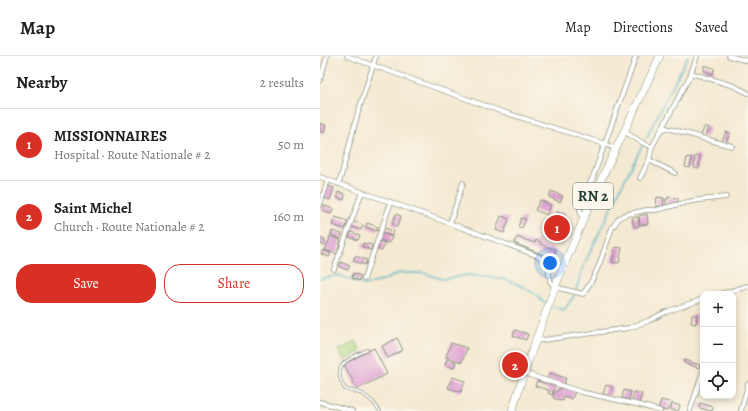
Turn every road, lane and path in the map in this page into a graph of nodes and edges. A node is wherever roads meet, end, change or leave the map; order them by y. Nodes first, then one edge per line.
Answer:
1 (327, 56) edge
2 (348, 56) edge
3 (376, 56) edge
4 (636, 56) edge
5 (660, 56) edge
6 (697, 56) edge
7 (729, 56) edge
8 (748, 61) edge
9 (373, 65) junction
10 (691, 73) junction
11 (320, 80) edge
12 (748, 94) edge
13 (625, 132) junction
14 (660, 132) junction
15 (605, 144) junction
16 (732, 146) dead end
17 (652, 147) junction
18 (616, 149) junction
19 (648, 160) junction
20 (675, 173) dead end
21 (320, 177) edge
22 (640, 178) dead end
23 (328, 180) junction
24 (463, 183) dead end
25 (339, 184) junction
26 (362, 192) junction
27 (726, 197) dead end
28 (391, 202) junction
29 (320, 205) edge
30 (450, 223) junction
31 (582, 224) junction
32 (334, 270) dead end
33 (364, 278) dead end
34 (748, 286) edge
35 (555, 287) junction
36 (731, 291) edge
37 (700, 300) edge
38 (536, 340) junction
39 (367, 350) dead end
40 (524, 373) junction
41 (700, 381) edge
42 (748, 384) edge
43 (320, 402) edge
44 (653, 410) edge
45 (352, 411) edge
46 (380, 411) edge
47 (512, 411) edge
48 (660, 411) edge
49 (690, 411) edge
50 (741, 411) edge

1 - 11 street
2 - 9 street
3 - 9 street
4 - 15 street
5 - 13 main road, RN 2
6 - 10 street
7 - 8 street
9 - 15 street
9 - 25 street
10 - 12 street
10 - 14 street
13 - 17 street
13 - 18 main road, RN 2
14 - 16 street
14 - 17 street
15 - 18 street
15 - 31 street
17 - 19 street
18 - 31 main road, RN 2
19 - 20 street
19 - 22 street
21 - 23 street
23 - 25 street
23 - 29 street
24 - 30 street
25 - 26 street
26 - 28 street
26 - 32 street
27 - 35 street
28 - 30 street
28 - 33 street
30 - 35 street
31 - 35 main road, RN 2
34 - 36 street
35 - 38 main road, RN 2
37 - 38 street
38 - 40 main road, RN 2
39 - 46 lane
40 - 44 street
40 - 47 main road, RN 2
41 - 49 street
42 - 50 street
43 - 45 street
44 - 48 street

